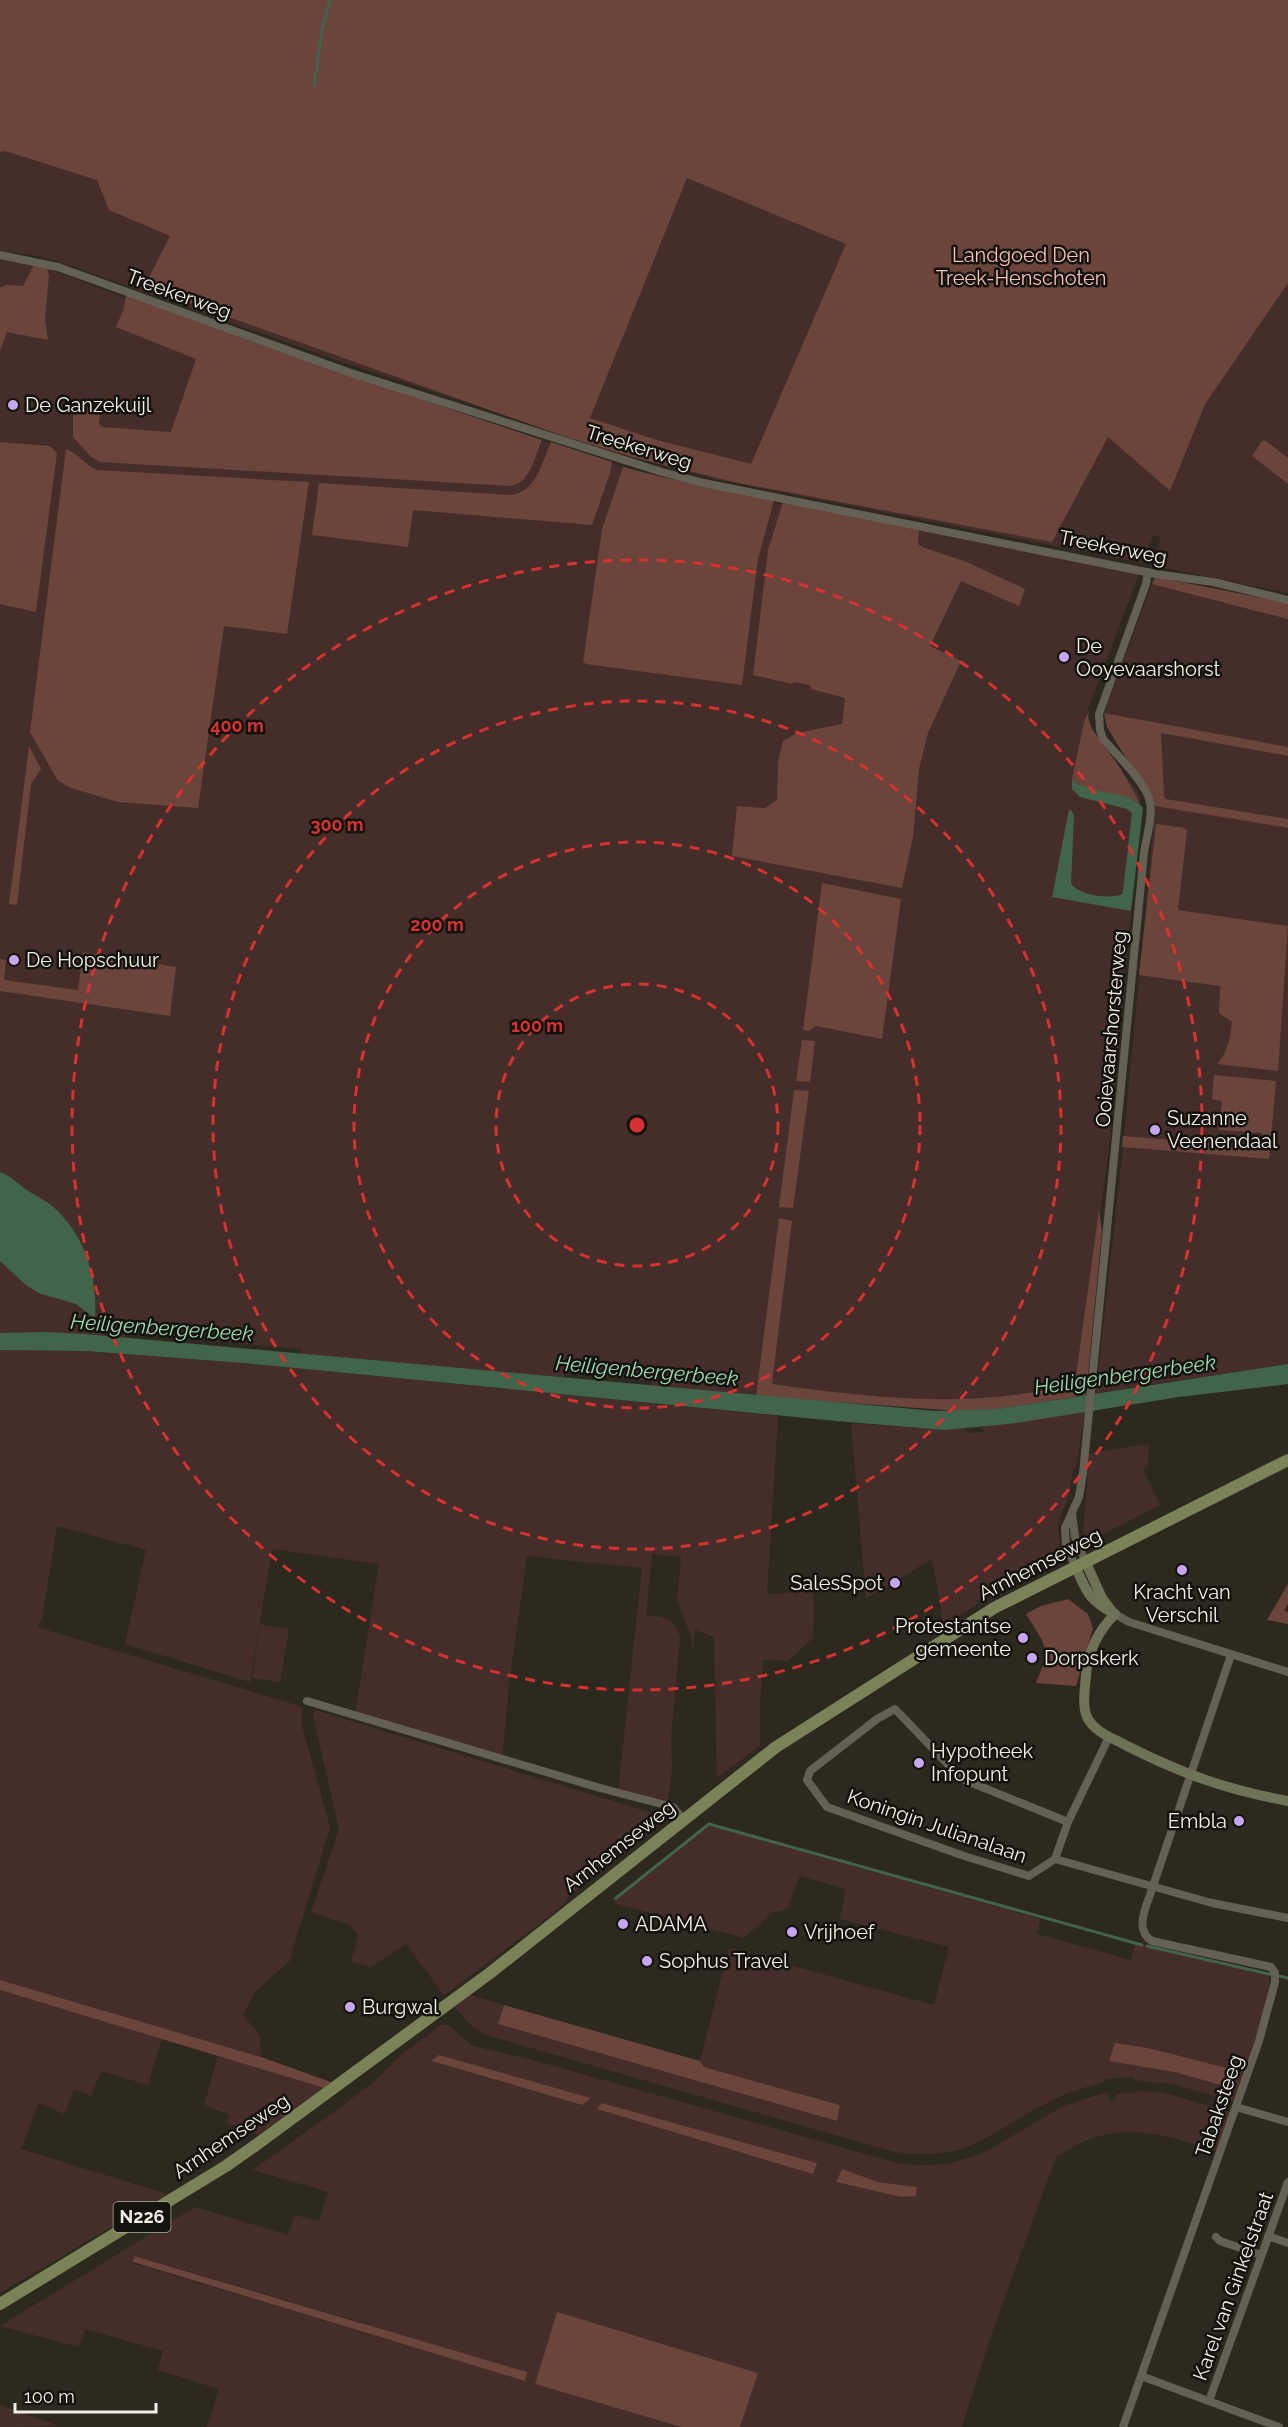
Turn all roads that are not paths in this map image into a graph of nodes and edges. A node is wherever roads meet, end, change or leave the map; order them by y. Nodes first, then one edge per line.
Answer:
1 (0, 255) edge
2 (1148, 572) junction
3 (1288, 600) edge
4 (1288, 1460) edge
5 (1081, 1565) junction
6 (1115, 1614) junction
7 (1231, 1655) junction
8 (1288, 1672) edge
9 (307, 1701) dead end
10 (1109, 1737) junction
11 (1191, 1775) junction
12 (1288, 1801) edge
13 (684, 1820) junction
14 (1068, 1822) junction
15 (1055, 1859) junction
16 (1153, 1886) junction
17 (1288, 1918) edge
18 (1236, 2107) junction
19 (1288, 2122) edge
20 (1288, 2182) edge
21 (1268, 2236) junction
22 (1216, 2237) dead end
23 (1288, 2243) edge
24 (1262, 2255) junction
25 (0, 2304) edge
26 (1141, 2376) junction
27 (1209, 2401) junction
28 (1123, 2427) edge
29 (1279, 2427) edge

1 - 2 street, Treekerweg
2 - 3 street, Treekerweg
2 - 5 street, Ooievaarshorsterweg
4 - 5 main road, Arnhemseweg / N226
5 - 6 street
5 - 13 main road, Arnhemseweg / N226
6 - 7 street
6 - 10 street
7 - 8 street
7 - 11 street
9 - 13 street
10 - 11 street
10 - 14 street
11 - 12 street
11 - 16 street
13 - 25 main road, Arnhemseweg / N226
14 - 15 street
14 - 15 street, Koningin Julianalaan
15 - 16 street, Koningin Julianalaan
16 - 17 street, Koningin Julianalaan
16 - 18 street, Tabaksteeg
18 - 19 street
18 - 26 street, Tabaksteeg
20 - 21 street, Karel van Ginkelstraat
21 - 23 street
21 - 24 street, Karel van Ginkelstraat
22 - 24 street
24 - 27 street, Karel van Ginkelstraat
26 - 27 street
26 - 28 street, Tabaksteeg
27 - 29 street

